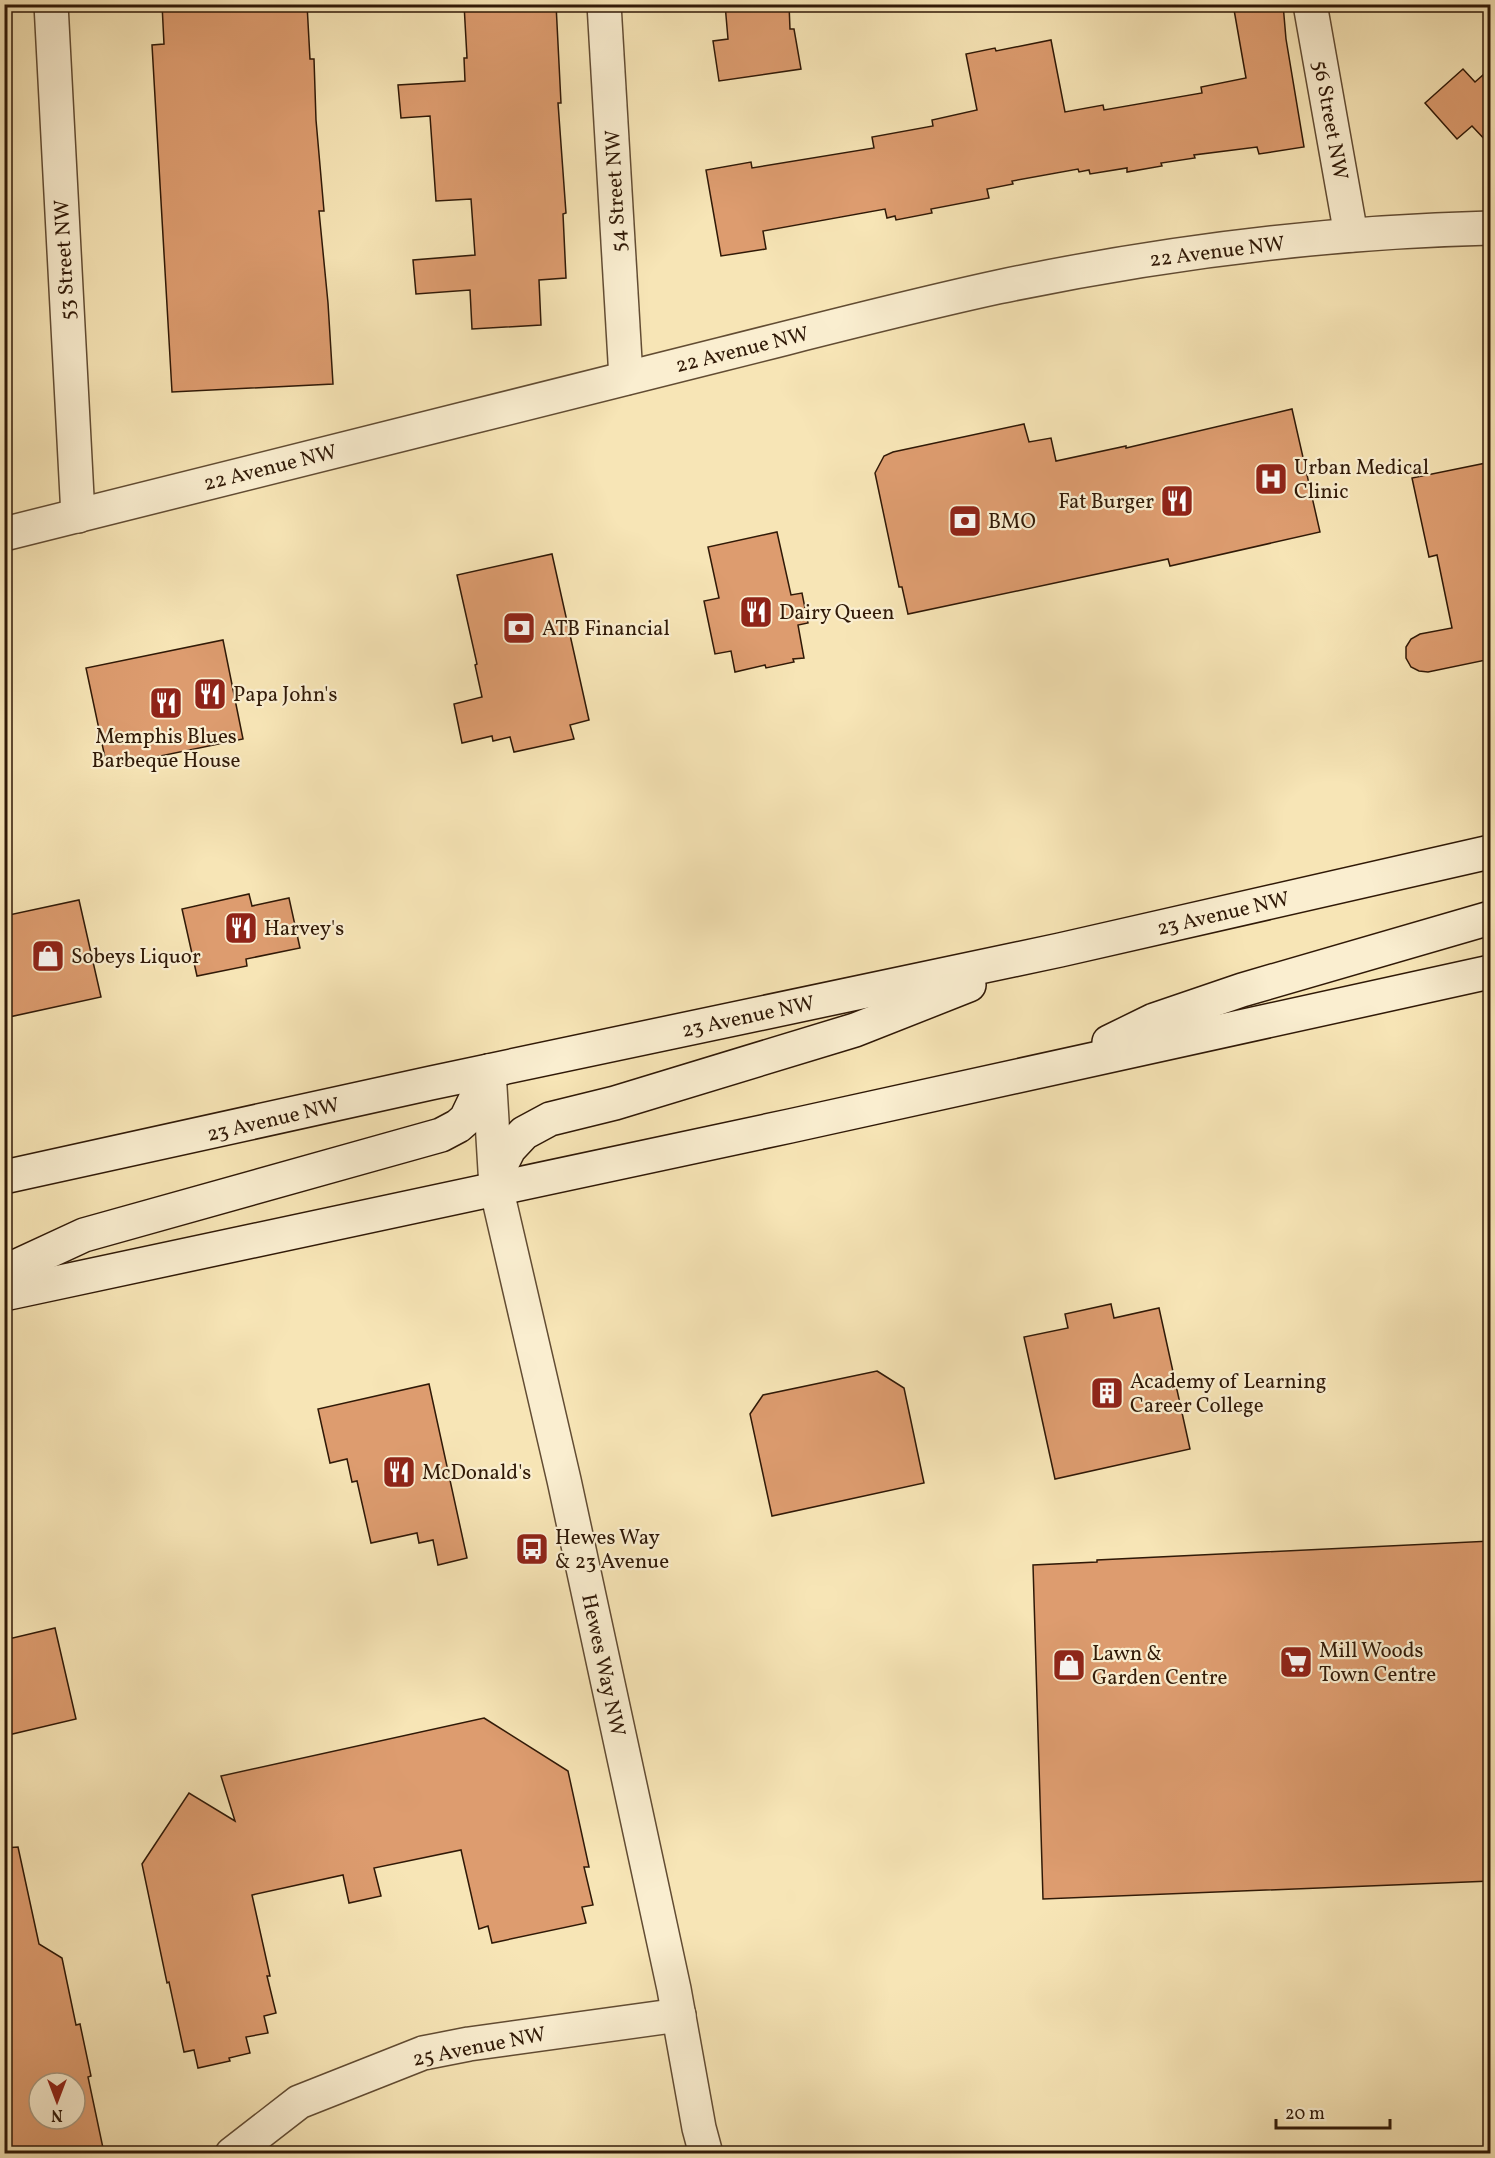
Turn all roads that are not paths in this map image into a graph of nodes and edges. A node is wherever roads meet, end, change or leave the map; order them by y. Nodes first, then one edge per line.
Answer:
1 (51, 4) edge
2 (604, 4) edge
3 (1310, 4) edge
4 (1491, 228) edge
5 (1351, 235) junction
6 (626, 378) junction
7 (78, 516) junction
8 (4, 534) edge
9 (1491, 852) edge
10 (1491, 918) edge
11 (1060, 950) junction
12 (1491, 972) edge
13 (1058, 1066) junction
14 (489, 1071) junction
15 (4, 1177) edge
16 (496, 1187) junction
17 (4, 1272) edge
18 (4, 1294) edge
19 (678, 2015) junction
20 (232, 2154) edge
21 (706, 2154) edge

1 - 7 main road, 53 Street NW
2 - 6 main road, 54 Street NW
3 - 5 main road, 56 Street NW
4 - 5 main road, 22 Avenue NW
5 - 6 main road, 22 Avenue NW
6 - 7 main road, 22 Avenue NW
7 - 8 main road, 22 Avenue NW
9 - 11 main road, 23 Avenue NW
10 - 13 main road
11 - 14 main road, 23 Avenue NW
11 - 16 main road
12 - 13 main road
13 - 16 main road
14 - 15 main road, 23 Avenue NW
14 - 16 main road, Hewes Way NW
14 - 17 main road
16 - 18 main road
16 - 19 main road, Hewes Way NW
19 - 20 main road, 25 Avenue NW
19 - 21 main road, Hewes Way NW

